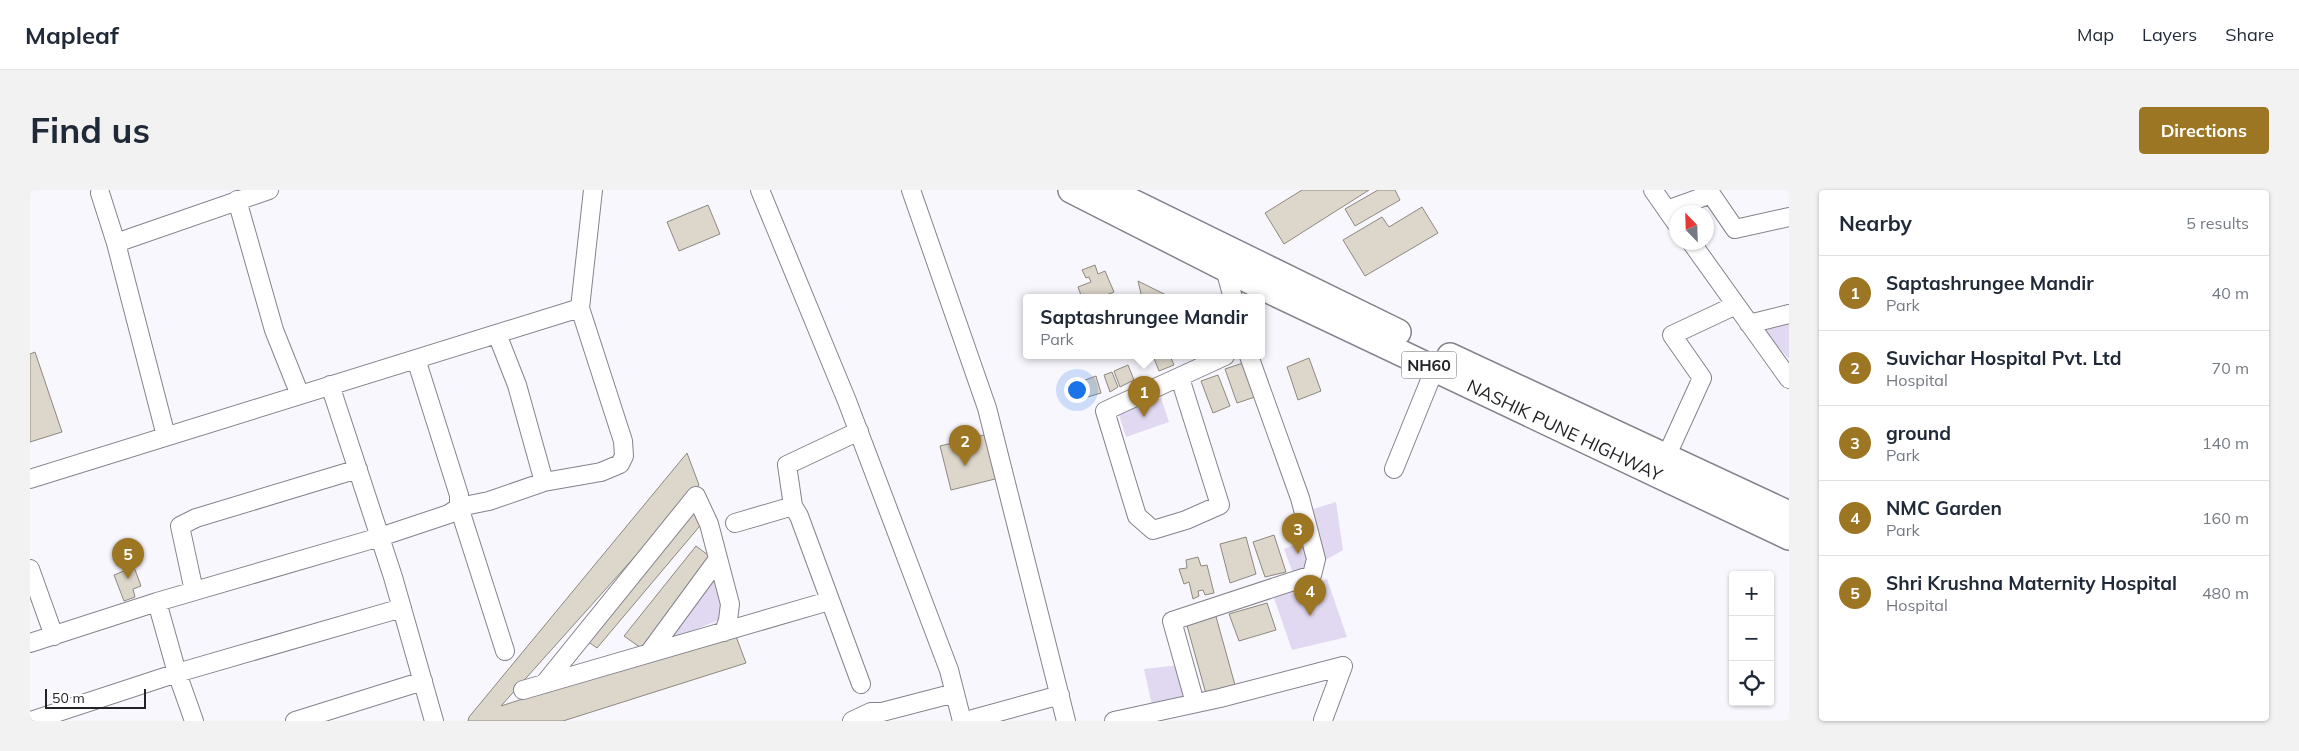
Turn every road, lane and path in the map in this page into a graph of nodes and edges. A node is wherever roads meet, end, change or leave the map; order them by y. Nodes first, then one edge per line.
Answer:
1 (269, 190) edge
2 (593, 190) edge
3 (760, 190) edge
4 (911, 190) edge
5 (1071, 190) edge
6 (1653, 190) edge
7 (1117, 192) edge
8 (1717, 192) edge
9 (100, 193) dead end
10 (237, 200) junction
11 (1693, 205) edge
12 (1669, 212) edge
13 (1789, 217) edge
14 (116, 243) junction
15 (1697, 250) edge
16 (1225, 269) junction
17 (1232, 294) edge
18 (1736, 305) junction
19 (580, 308) junction
20 (1789, 314) edge
21 (1749, 324) junction
22 (497, 334) junction
23 (416, 359) junction
24 (1219, 359) edge
25 (1250, 359) edge
26 (1435, 368) junction
27 (1180, 378) junction
28 (1789, 379) edge
29 (330, 385) junction
30 (300, 395) junction
31 (859, 431) junction
32 (166, 436) junction
33 (1666, 457) junction
34 (358, 469) junction
35 (1394, 470) dead end
36 (30, 479) edge
37 (544, 482) junction
38 (792, 506) junction
39 (459, 507) junction
40 (1789, 514) edge
41 (735, 523) dead end
42 (380, 536) junction
43 (1789, 537) edge
44 (718, 559) junction
45 (30, 569) edge
46 (194, 591) junction
47 (829, 601) junction
48 (157, 602) junction
49 (402, 608) junction
50 (724, 632) junction
51 (54, 636) junction
52 (30, 643) edge
53 (505, 652) dead end
54 (649, 653) junction
55 (177, 673) junction
56 (423, 681) junction
57 (544, 684) junction
58 (861, 684) dead end
59 (523, 690) dead end
60 (955, 694) junction
61 (1060, 696) junction
62 (1195, 703) junction
63 (1323, 720) edge
64 (31, 721) edge
65 (194, 721) edge
66 (294, 721) edge
67 (434, 721) edge
68 (852, 721) edge
69 (964, 721) edge
70 (1066, 721) edge
71 (1114, 721) edge

1 - 10 street
2 - 19 street
3 - 31 street
4 - 61 street
5 - 16 highway, NASHIK PUNE HIGHWAY / NH60
6 - 12 street
7 - 33 highway, NASHIK PUNE HIGHWAY / NH60
8 - 11 street
8 - 13 street
9 - 14 street
10 - 14 street
10 - 30 street
14 - 32 street
15 - 18 street
16 - 17 street
16 - 26 highway, NASHIK PUNE HIGHWAY / NH60
18 - 21 street
18 - 33 street
19 - 22 street
19 - 37 street
20 - 21 street
21 - 28 street
22 - 23 street
22 - 37 street
23 - 29 street
23 - 39 street
24 - 27 street
25 - 62 street
26 - 35 street
26 - 43 highway, NASHIK PUNE HIGHWAY / NH60
27 - 27 street
29 - 30 street
29 - 34 street
30 - 32 street
31 - 38 street
31 - 60 street
32 - 36 street
33 - 40 highway, NASHIK PUNE HIGHWAY / NH60
34 - 42 street
34 - 46 street
37 - 39 street
38 - 41 street
38 - 47 street
39 - 42 street
39 - 53 street
42 - 46 street
42 - 49 street
44 - 50 street
44 - 54 street
44 - 57 street
45 - 51 street
46 - 48 street
47 - 50 street
47 - 58 street
48 - 51 street
48 - 55 street
49 - 55 street
49 - 56 street
50 - 54 street
51 - 52 street
54 - 57 street
55 - 64 street
55 - 65 street
56 - 66 street
56 - 67 street
57 - 59 street
60 - 68 street
60 - 69 street
61 - 69 street
61 - 70 street
62 - 63 street
62 - 71 street

